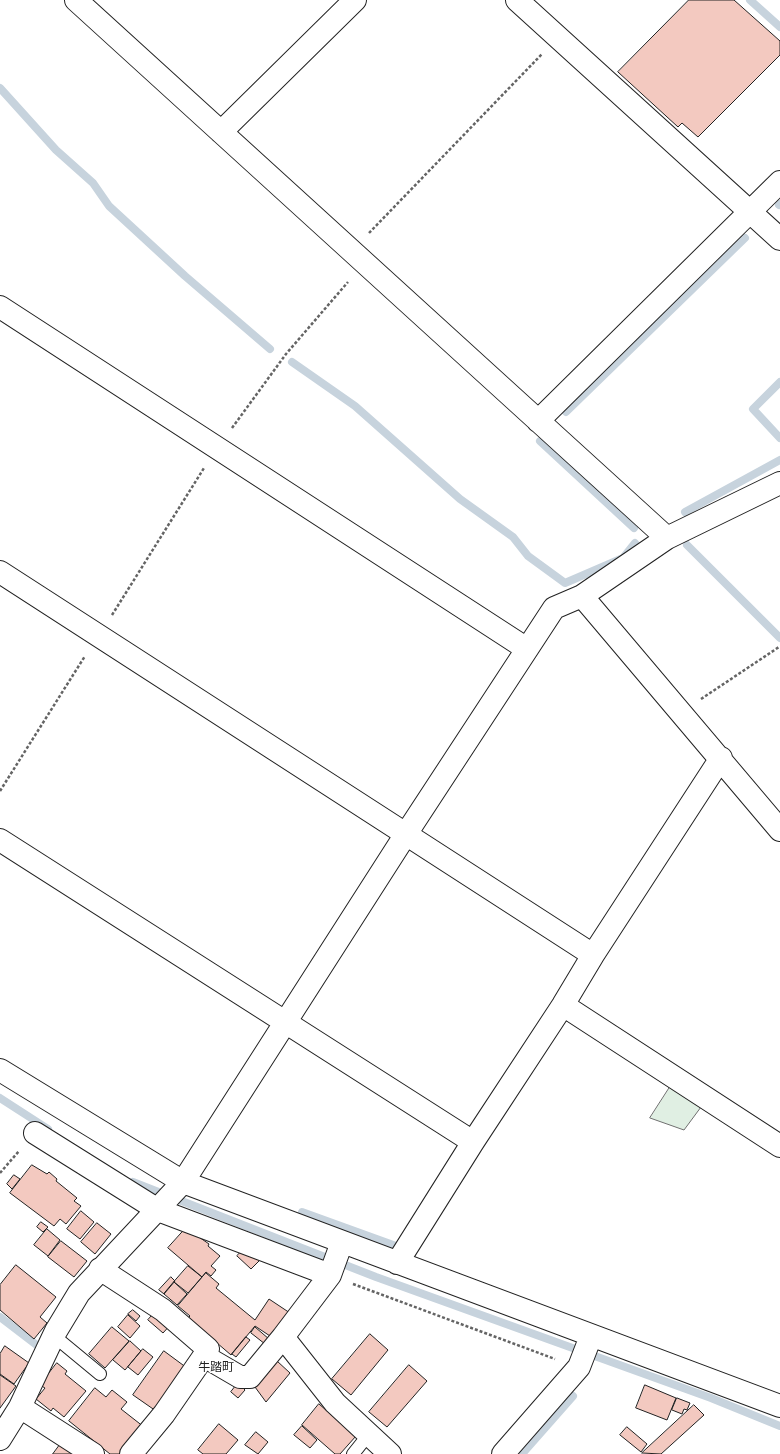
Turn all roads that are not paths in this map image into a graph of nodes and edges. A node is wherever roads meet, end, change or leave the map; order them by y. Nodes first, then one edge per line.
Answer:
1 (76, 0) edge
2 (355, 0) edge
3 (516, 0) edge
4 (221, 132) junction
5 (780, 182) edge
6 (750, 211) junction
7 (780, 239) edge
8 (0, 307) edge
9 (538, 420) junction
10 (780, 483) edge
11 (667, 538) junction
12 (0, 572) edge
13 (582, 596) junction
14 (527, 649) junction
15 (721, 758) junction
16 (780, 830) edge
17 (406, 834) junction
18 (0, 840) edge
19 (593, 955) junction
20 (563, 1005) junction
21 (286, 1022) junction
22 (0, 1070) edge
23 (35, 1133) road end
24 (473, 1142) junction
25 (780, 1146) edge
26 (181, 1185) junction
27 (160, 1209) junction
28 (341, 1246) junction
29 (397, 1263) junction
30 (100, 1269) junction
31 (330, 1274) junction
32 (54, 1336) junction
33 (283, 1337) junction
34 (590, 1340) junction
35 (204, 1356) junction
36 (100, 1374) dead end
37 (20, 1406) junction
38 (780, 1406) edge
39 (369, 1434) junction
40 (0, 1439) edge
41 (92, 1454) edge
42 (131, 1454) edge
43 (352, 1454) edge
44 (390, 1454) edge
45 (503, 1454) edge

1 - 4 street
2 - 4 street
3 - 6 street
4 - 9 street
5 - 6 street
6 - 7 street
6 - 9 street
8 - 14 street
9 - 11 street
10 - 11 street
11 - 13 street
12 - 17 street
13 - 14 street
13 - 15 street
14 - 17 street
15 - 16 street
15 - 19 street
17 - 19 street
17 - 21 street
18 - 21 street
19 - 20 street
20 - 24 street
20 - 25 street
21 - 24 street
21 - 26 street
22 - 26 street
23 - 27 street
24 - 29 street
26 - 27 street
26 - 28 street
27 - 30 street
27 - 31 street
28 - 29 street
28 - 31 street
29 - 34 street
30 - 32 street
30 - 35 street
31 - 33 street
32 - 36 lane
32 - 37 street
33 - 35 street
33 - 39 street
34 - 38 street
34 - 45 street
35 - 42 street
37 - 40 street
37 - 41 street
39 - 43 lane
39 - 44 street

